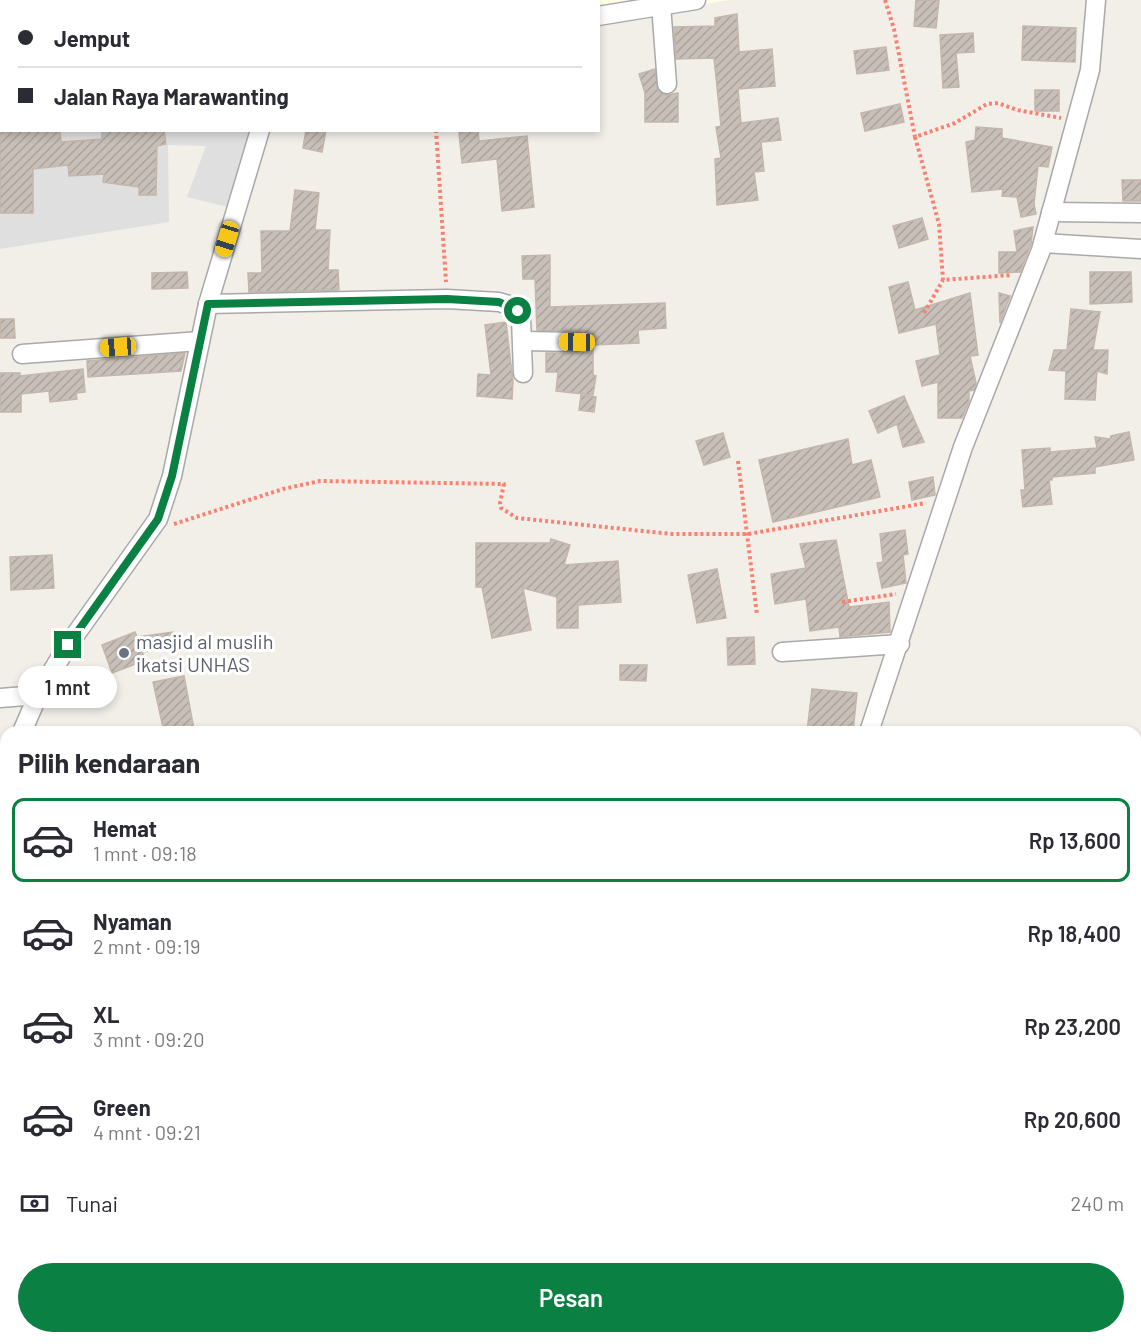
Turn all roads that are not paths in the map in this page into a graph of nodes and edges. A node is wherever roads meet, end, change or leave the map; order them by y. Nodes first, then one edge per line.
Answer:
1 (696, 0) edge
2 (1096, 0) edge
3 (661, 5) junction
4 (600, 16) edge
5 (667, 84) dead end
6 (259, 132) edge
7 (1051, 212) junction
8 (1141, 213) edge
9 (1043, 243) junction
10 (1141, 249) edge
11 (208, 304) junction
12 (200, 341) junction
13 (523, 341) junction
14 (577, 342) dead end
15 (22, 354) dead end
16 (523, 373) dead end
17 (900, 644) junction
18 (782, 652) dead end
19 (38, 695) junction
20 (0, 698) edge
21 (25, 726) edge
22 (871, 726) edge

1 - 3 street
2 - 7 street
3 - 4 street
3 - 5 street
6 - 11 street
7 - 8 street
7 - 9 street
9 - 10 street
9 - 17 street
11 - 12 street
11 - 13 street
12 - 15 street
12 - 19 street
13 - 14 street
13 - 16 street
17 - 18 street
17 - 22 street
19 - 20 street
19 - 21 street

